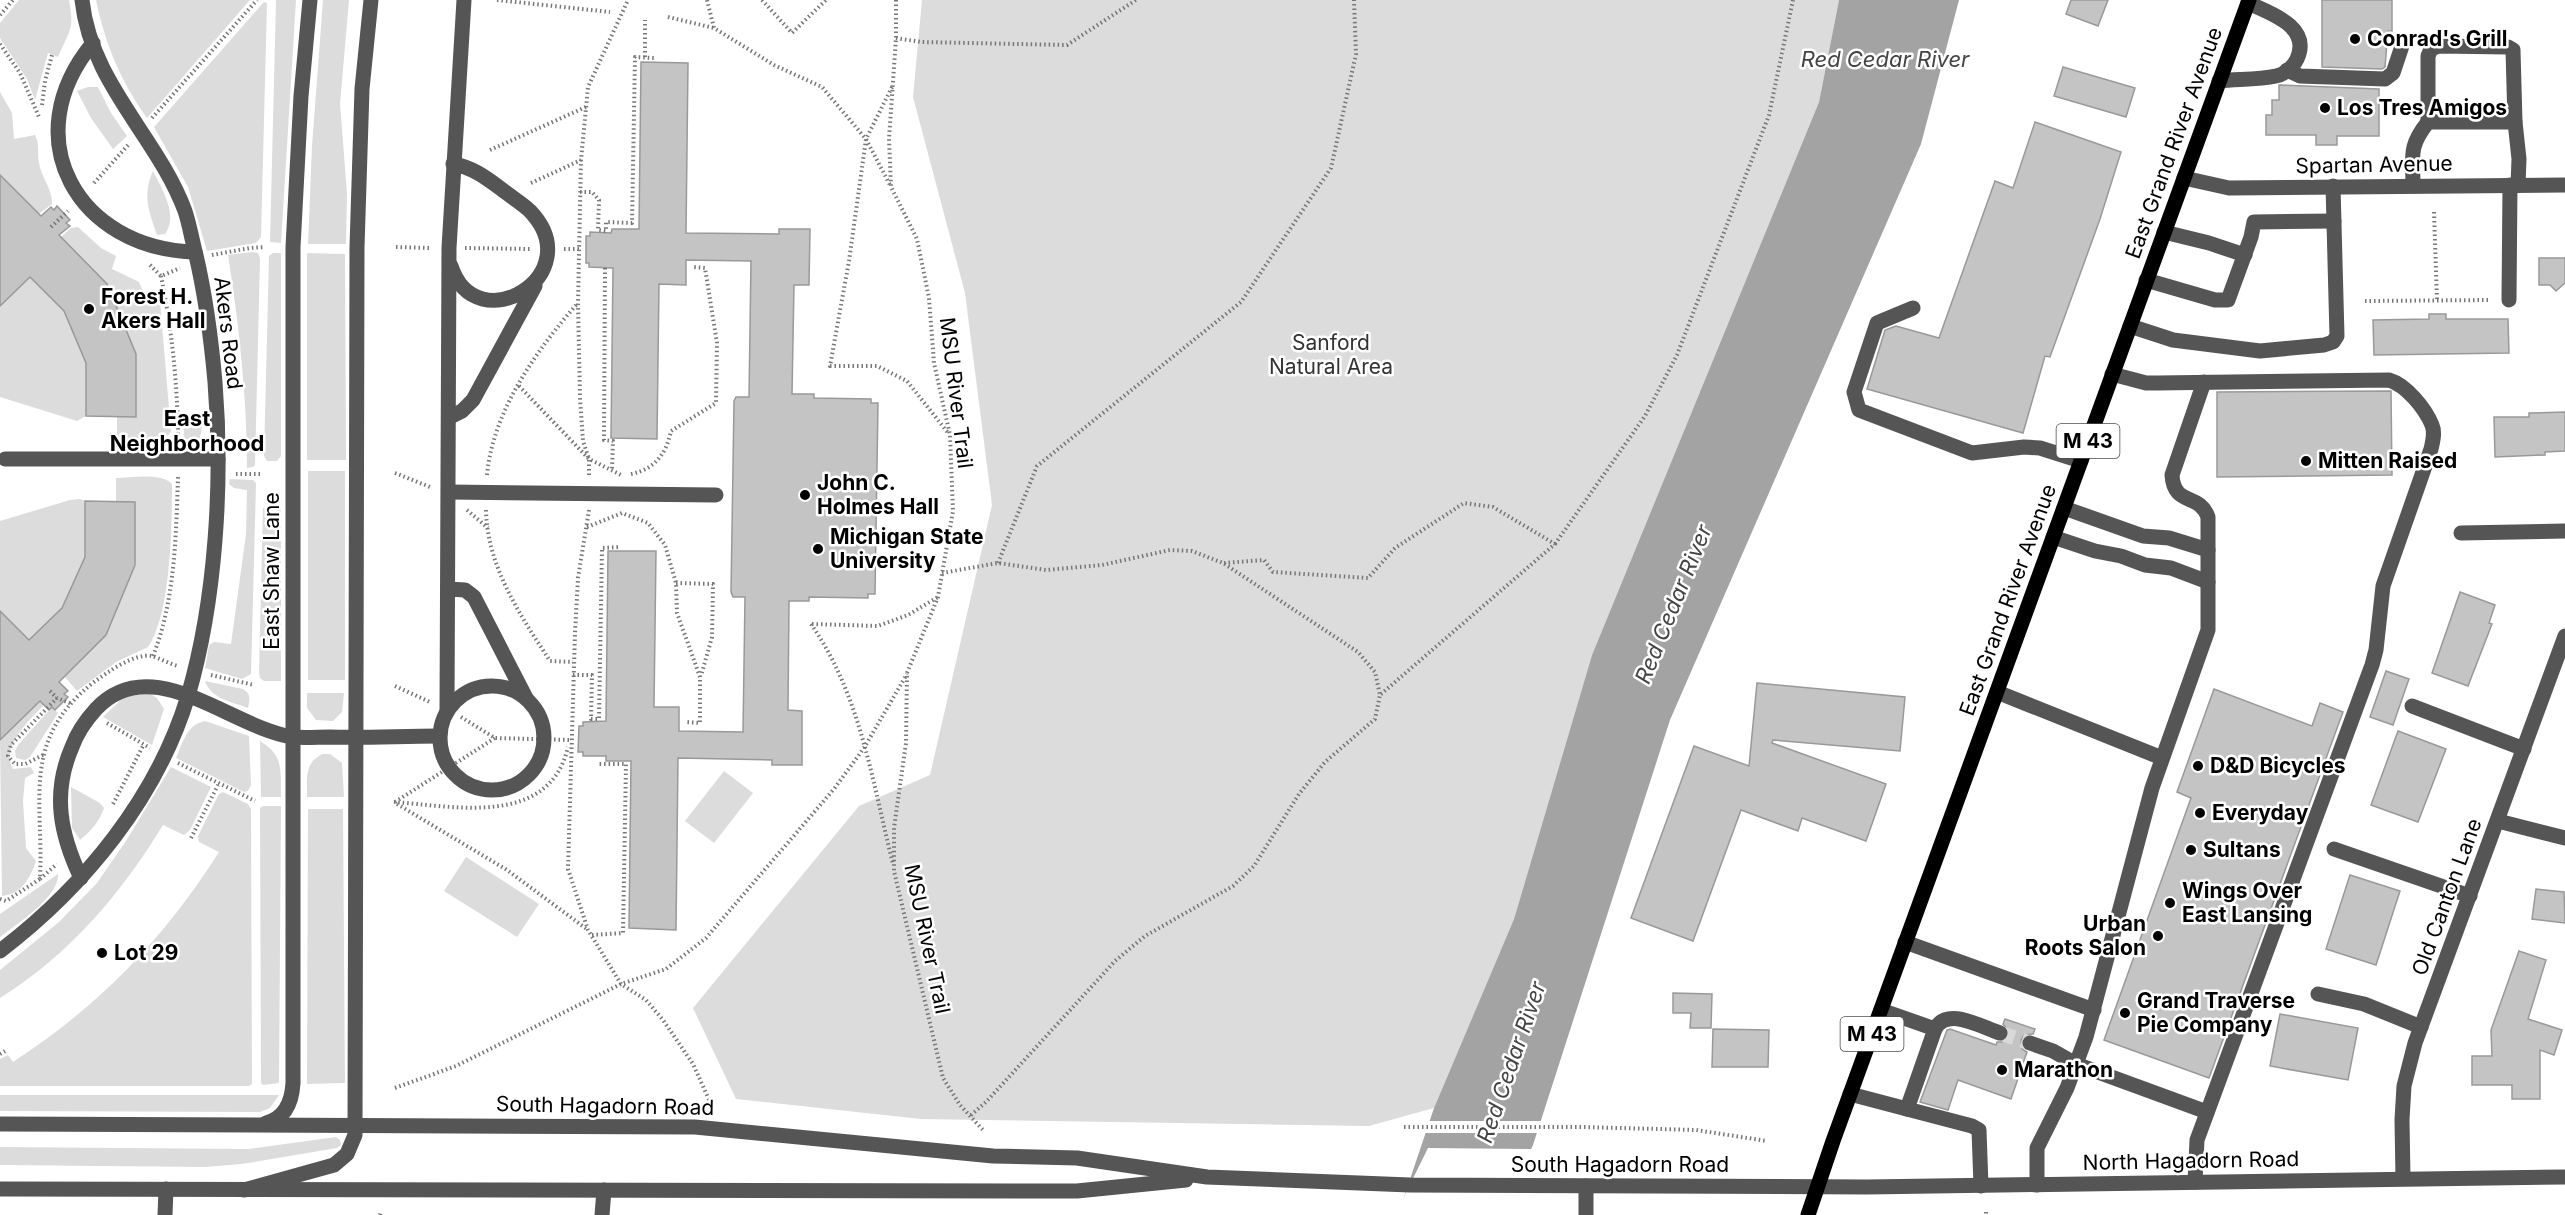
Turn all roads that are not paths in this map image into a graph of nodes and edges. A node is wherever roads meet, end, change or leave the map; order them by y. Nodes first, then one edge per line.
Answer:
1 (82, 0) edge
2 (310, 0) edge
3 (371, 0) edge
4 (464, 0) edge
5 (2248, 1) edge
6 (93, 43) junction
7 (2403, 43) dead end
8 (2288, 70) junction
9 (2219, 81) junction
10 (2428, 122) junction
11 (2515, 122) junction
12 (453, 164) junction
13 (2184, 178) junction
14 (2514, 185) junction
15 (2565, 185) edge
16 (2333, 186) junction
17 (2413, 186) junction
18 (2334, 221) junction
19 (2164, 232) junction
20 (449, 248) junction
21 (195, 252) junction
22 (2245, 255) junction
23 (541, 274) junction
24 (2146, 280) junction
25 (2509, 300) road end
26 (1913, 308) dead end
27 (2130, 326) junction
28 (2112, 374) junction
29 (2204, 382) junction
30 (450, 417) junction
31 (5, 459) dead end
32 (218, 459) junction
33 (2081, 461) junction
34 (449, 492) junction
35 (716, 495) dead end
36 (2064, 508) junction
37 (2565, 531) edge
38 (2462, 533) dead end
39 (2053, 537) junction
40 (2208, 550) junction
41 (2208, 582) junction
42 (448, 589) junction
43 (2565, 636) edge
44 (1996, 692) junction
45 (188, 696) junction
46 (526, 698) junction
47 (2412, 706) dead end
48 (447, 709) junction
49 (439, 736) junction
50 (293, 737) junction
51 (357, 737) junction
52 (2524, 749) junction
53 (2162, 758) junction
54 (2498, 821) junction
55 (2565, 837) edge
56 (2334, 849) dead end
57 (81, 878) junction
58 (2470, 896) junction
59 (1905, 942) junction
60 (0, 951) edge
61 (2318, 994) dead end
62 (1881, 1010) junction
63 (2094, 1010) junction
64 (2421, 1027) junction
65 (1935, 1029) junction
66 (2000, 1033) tunnel mouth
67 (2030, 1043) tunnel mouth
68 (2076, 1064) junction
69 (1850, 1094) junction
70 (1907, 1109) junction
71 (2207, 1112) junction
72 (0, 1124) edge
73 (260, 1124) junction
74 (355, 1124) junction
75 (1206, 1177) junction
76 (2565, 1177) edge
77 (2403, 1178) junction
78 (2195, 1182) junction
79 (1981, 1185) junction
80 (2037, 1185) junction
81 (1586, 1186) junction
82 (1817, 1187) junction
83 (0, 1189) edge
84 (166, 1189) junction
85 (244, 1190) junction
86 (604, 1190) junction
87 (165, 1215) edge
88 (602, 1215) edge
89 (1586, 1215) edge
90 (1808, 1215) edge

1 - 6 street, Akers Road
2 - 50 street, East Shaw Lane
3 - 51 street
4 - 12 street
5 - 8 street
5 - 9 main road, East Grand River Avenue / M 43
6 - 21 street, Akers Road
6 - 21 street
7 - 8 street
8 - 9 street
9 - 13 main road, East Grand River Avenue / M 43
10 - 11 street
10 - 11 street
10 - 17 street
11 - 14 street
12 - 20 street
12 - 23 street
13 - 16 street, Spartan Avenue
13 - 19 main road, East Grand River Avenue / M 43
14 - 15 street, Spartan Avenue
14 - 17 street, Spartan Avenue
14 - 25 street
16 - 17 street, Spartan Avenue
16 - 18 street
18 - 22 street
18 - 27 street
19 - 22 street
19 - 24 main road, East Grand River Avenue / M 43
20 - 23 street
20 - 30 street
21 - 32 street, Akers Road
22 - 24 street
23 - 30 street
24 - 27 main road, East Grand River Avenue / M 43
26 - 33 street
27 - 28 main road, East Grand River Avenue / M 43
28 - 29 street
28 - 33 main road, East Grand River Avenue / M 43
29 - 40 street
29 - 71 street
30 - 34 street
31 - 32 street
32 - 45 street, Akers Road
33 - 36 main road, East Grand River Avenue / M 43
34 - 35 street
34 - 42 street
36 - 39 main road, East Grand River Avenue / M 43
36 - 40 street
37 - 38 street
39 - 41 street
39 - 44 main road, East Grand River Avenue / M 43
40 - 41 street
41 - 53 street
42 - 46 street
42 - 48 street
43 - 52 street, Old Canton Lane
44 - 53 street
44 - 59 main road, East Grand River Avenue / M 43
45 - 50 street
45 - 57 street, Akers Road
45 - 57 street
46 - 48 street
46 - 49 street
47 - 52 street
48 - 49 street
49 - 51 street
50 - 51 street
50 - 73 street, East Shaw Lane
51 - 74 street
52 - 54 street, Old Canton Lane
53 - 63 street
54 - 55 street
54 - 58 street, Old Canton Lane
56 - 58 street
57 - 60 street, Akers Road
58 - 64 street, Old Canton Lane
59 - 62 main road, East Grand River Avenue / M 43
59 - 63 street
61 - 64 street
62 - 65 street
62 - 69 main road, East Grand River Avenue / M 43
63 - 68 street
64 - 77 street, Old Canton Lane
65 - 66 street
65 - 70 street
67 - 68 street
68 - 71 street
68 - 80 street
69 - 70 street
69 - 82 main road, East Grand River Avenue / M 43
70 - 79 street
71 - 78 street
72 - 73 street, South Hagadorn Road
73 - 74 street, South Hagadorn Road
74 - 75 street, South Hagadorn Road
74 - 85 street
75 - 81 street, South Hagadorn Road
75 - 86 street, South Hagadorn Road
76 - 77 street, North Hagadorn Road
77 - 78 street, North Hagadorn Road
78 - 80 street, North Hagadorn Road
79 - 80 street, North Hagadorn Road
79 - 82 street, North Hagadorn Road
81 - 82 street, South Hagadorn Road
81 - 89 street
82 - 90 main road, East Grand River Avenue / M 43
83 - 84 street, South Hagadorn Road
84 - 85 street, South Hagadorn Road
84 - 87 street
85 - 86 street, South Hagadorn Road
86 - 88 street

